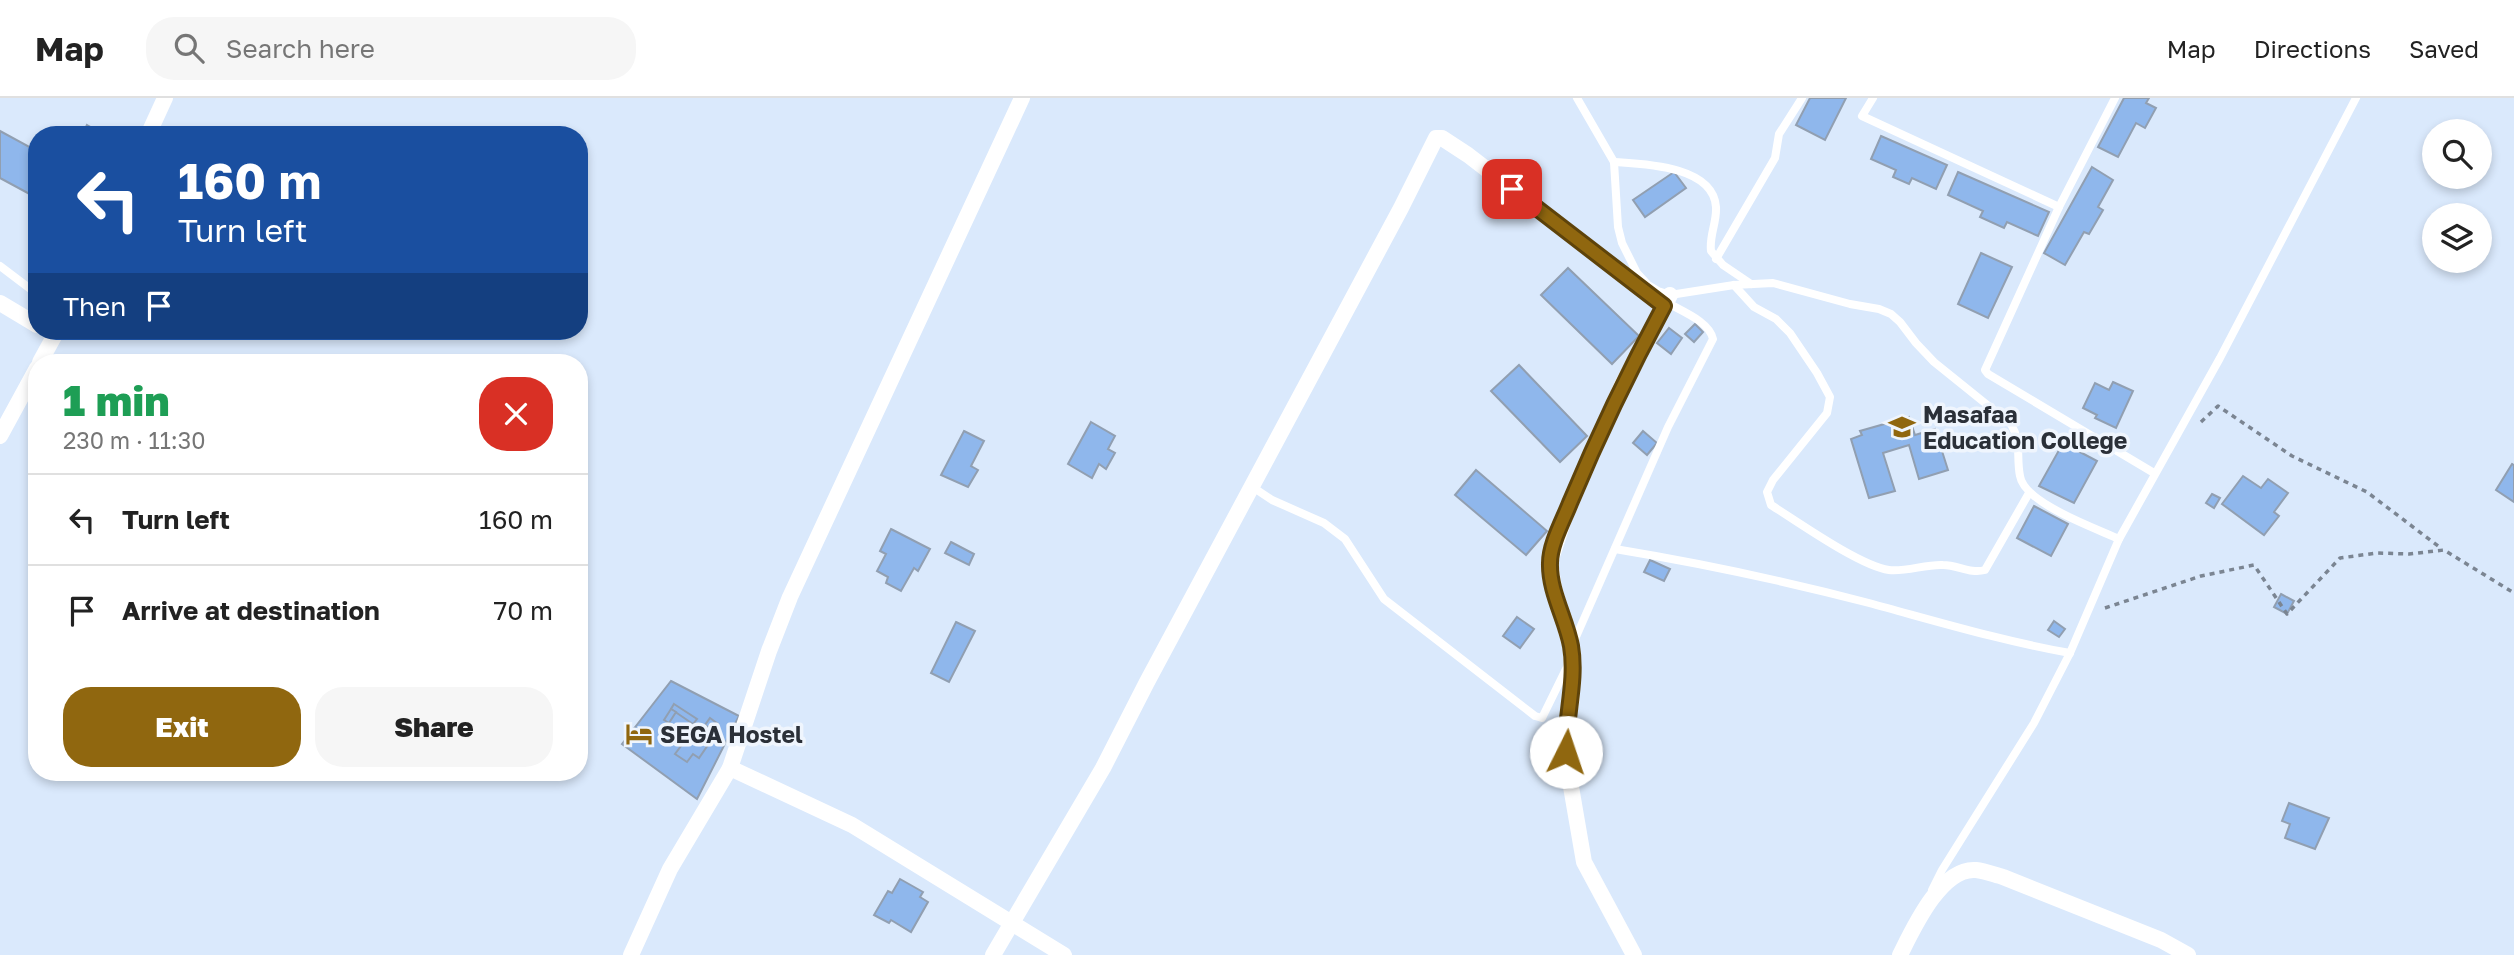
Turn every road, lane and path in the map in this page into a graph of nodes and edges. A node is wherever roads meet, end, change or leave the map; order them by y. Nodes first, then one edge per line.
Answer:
1 (165, 98) edge
2 (1022, 98) edge
3 (1577, 98) edge
4 (1802, 98) edge
5 (1873, 98) edge
6 (2115, 98) edge
7 (2356, 98) edge
8 (152, 126) edge
9 (1614, 162) junction
10 (2059, 207) junction
11 (1716, 259) junction
12 (0, 266) edge
13 (1751, 284) junction
14 (1734, 285) junction
15 (28, 287) edge
16 (1667, 301) junction
17 (0, 303) edge
18 (28, 320) edge
19 (28, 385) edge
20 (2200, 423) dead end
21 (0, 436) edge
22 (2154, 473) junction
23 (1251, 486) junction
24 (2029, 493) junction
25 (2119, 539) junction
26 (1615, 548) junction
27 (2444, 550) junction
28 (2514, 593) edge
29 (2085, 614) junction
30 (1571, 653) junction
31 (2070, 653) junction
32 (730, 768) junction
33 (1923, 908) junction
34 (1011, 924) junction
35 (631, 955) edge
36 (993, 955) edge
37 (1064, 955) edge
38 (1634, 955) edge
39 (1899, 955) edge
40 (2188, 955) edge

1 - 8 street
2 - 32 street
3 - 9 lane
4 - 11 lane
5 - 10 lane
6 - 10 lane
7 - 22 lane
9 - 11 lane
9 - 16 lane
10 - 22 lane
11 - 13 lane
12 - 15 lane
13 - 14 lane
13 - 24 lane
14 - 16 lane
14 - 24 lane
16 - 23 street
16 - 26 lane
16 - 30 street
17 - 18 street
19 - 21 street
20 - 27 path
22 - 25 lane
23 - 30 lane
23 - 34 street
24 - 25 lane
25 - 29 lane
26 - 30 lane
26 - 31 lane
27 - 28 path
27 - 29 path
29 - 31 lane
30 - 38 street
31 - 33 lane
32 - 34 street
32 - 35 street
33 - 39 street
33 - 40 street
34 - 36 street
34 - 37 street

